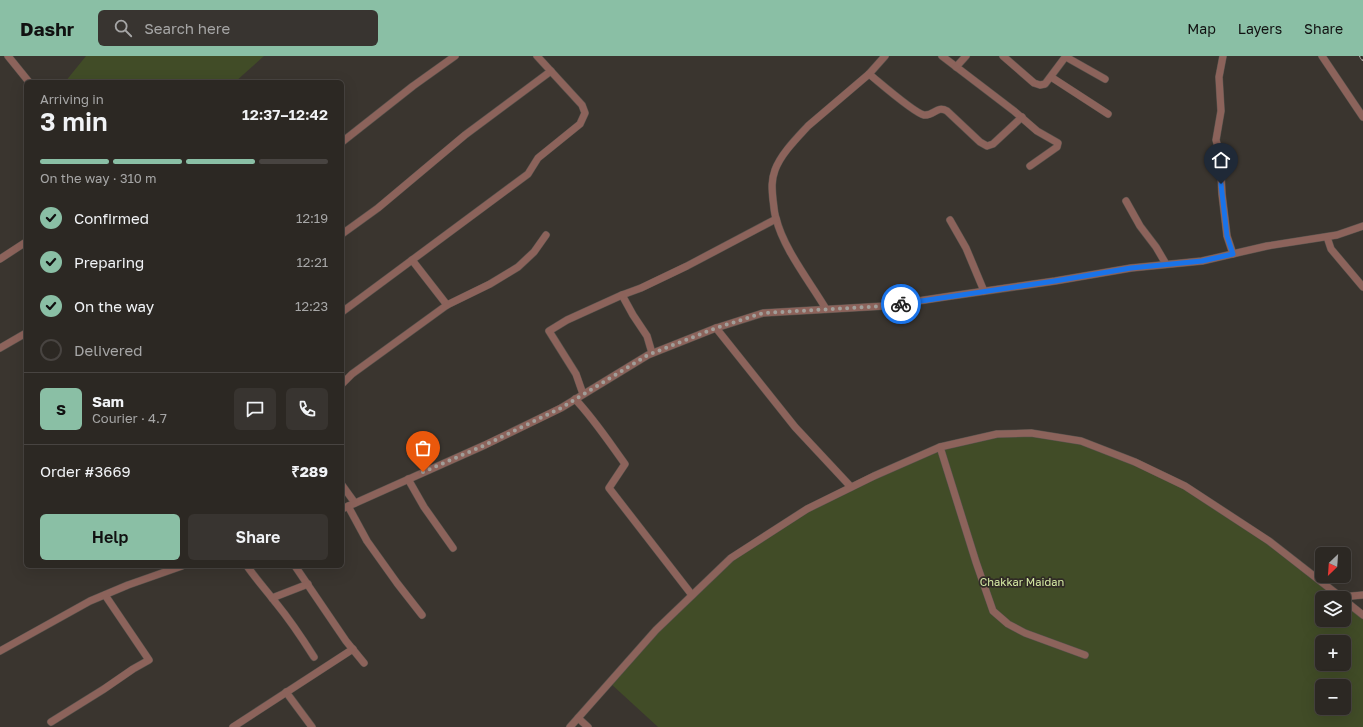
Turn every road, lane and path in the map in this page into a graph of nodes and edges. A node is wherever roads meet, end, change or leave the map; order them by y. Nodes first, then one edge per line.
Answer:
1 (8, 56) edge
2 (455, 56) edge
3 (537, 56) edge
4 (885, 56) edge
5 (942, 56) edge
6 (966, 56) edge
7 (1003, 56) edge
8 (1066, 56) edge
9 (1223, 56) edge
10 (1322, 56) edge
11 (956, 67) junction
12 (551, 72) junction
13 (868, 74) junction
14 (1051, 77) junction
15 (1105, 79) dead end
16 (27, 80) edge
17 (1108, 114) dead end
18 (1022, 117) junction
19 (1363, 117) edge
20 (344, 140) edge
21 (1030, 166) dead end
22 (1126, 200) dead end
23 (776, 219) junction
24 (950, 220) dead end
25 (1363, 226) edge
26 (344, 233) edge
27 (546, 235) dead end
28 (1327, 237) junction
29 (24, 243) edge
30 (1233, 254) junction
31 (0, 259) edge
32 (412, 260) junction
33 (1166, 264) junction
34 (1363, 287) edge
35 (984, 291) junction
36 (622, 295) junction
37 (447, 305) junction
38 (826, 309) junction
39 (344, 311) edge
40 (716, 328) junction
41 (24, 334) edge
42 (0, 348) edge
43 (652, 353) junction
44 (344, 382) edge
45 (583, 394) junction
46 (574, 399) junction
47 (940, 447) junction
48 (408, 479) junction
49 (851, 487) junction
50 (344, 492) edge
51 (348, 506) edge
52 (453, 548) dead end
53 (177, 568) edge
54 (248, 568) edge
55 (296, 568) edge
56 (308, 584) junction
57 (1333, 591) edge
58 (105, 595) junction
59 (692, 595) junction
60 (1363, 595) edge
61 (1351, 597) edge
62 (272, 598) junction
63 (1351, 605) edge
64 (422, 614) dead end
65 (1363, 615) edge
66 (353, 649) junction
67 (0, 651) edge
68 (1085, 655) dead end
69 (314, 657) dead end
70 (364, 663) dead end
71 (286, 692) junction
72 (578, 718) junction
73 (52, 722) dead end
74 (237, 726) edge
75 (312, 727) edge
76 (570, 727) edge
77 (588, 727) edge

1 - 16 street
2 - 20 street
3 - 12 street
4 - 13 street
5 - 11 street
6 - 11 street
7 - 14 street
8 - 14 street
8 - 15 street
9 - 30 street
10 - 19 street
11 - 18 street
12 - 26 street
12 - 32 street
13 - 18 street
13 - 23 street
14 - 17 street
18 - 21 street
22 - 33 street
23 - 36 street
23 - 38 street
24 - 35 street
25 - 28 street
27 - 37 street
28 - 30 street
28 - 34 street
29 - 31 street
30 - 33 street
32 - 37 street
32 - 39 street
33 - 35 street
35 - 38 street
36 - 43 street
36 - 45 street
37 - 44 street
38 - 40 street
40 - 43 street
40 - 49 street
41 - 42 street
43 - 45 street
45 - 46 street
46 - 48 street
46 - 59 street
47 - 49 street
47 - 57 street
47 - 68 street
48 - 51 street
48 - 52 street
49 - 59 street
50 - 51 street
51 - 64 street
53 - 58 street
54 - 62 street
55 - 56 street
56 - 62 street
56 - 66 street
58 - 67 street
58 - 73 street
59 - 72 street
60 - 61 street
62 - 69 street
63 - 65 street
66 - 70 street
66 - 71 street
71 - 74 street
71 - 75 street
72 - 76 street
72 - 77 street

